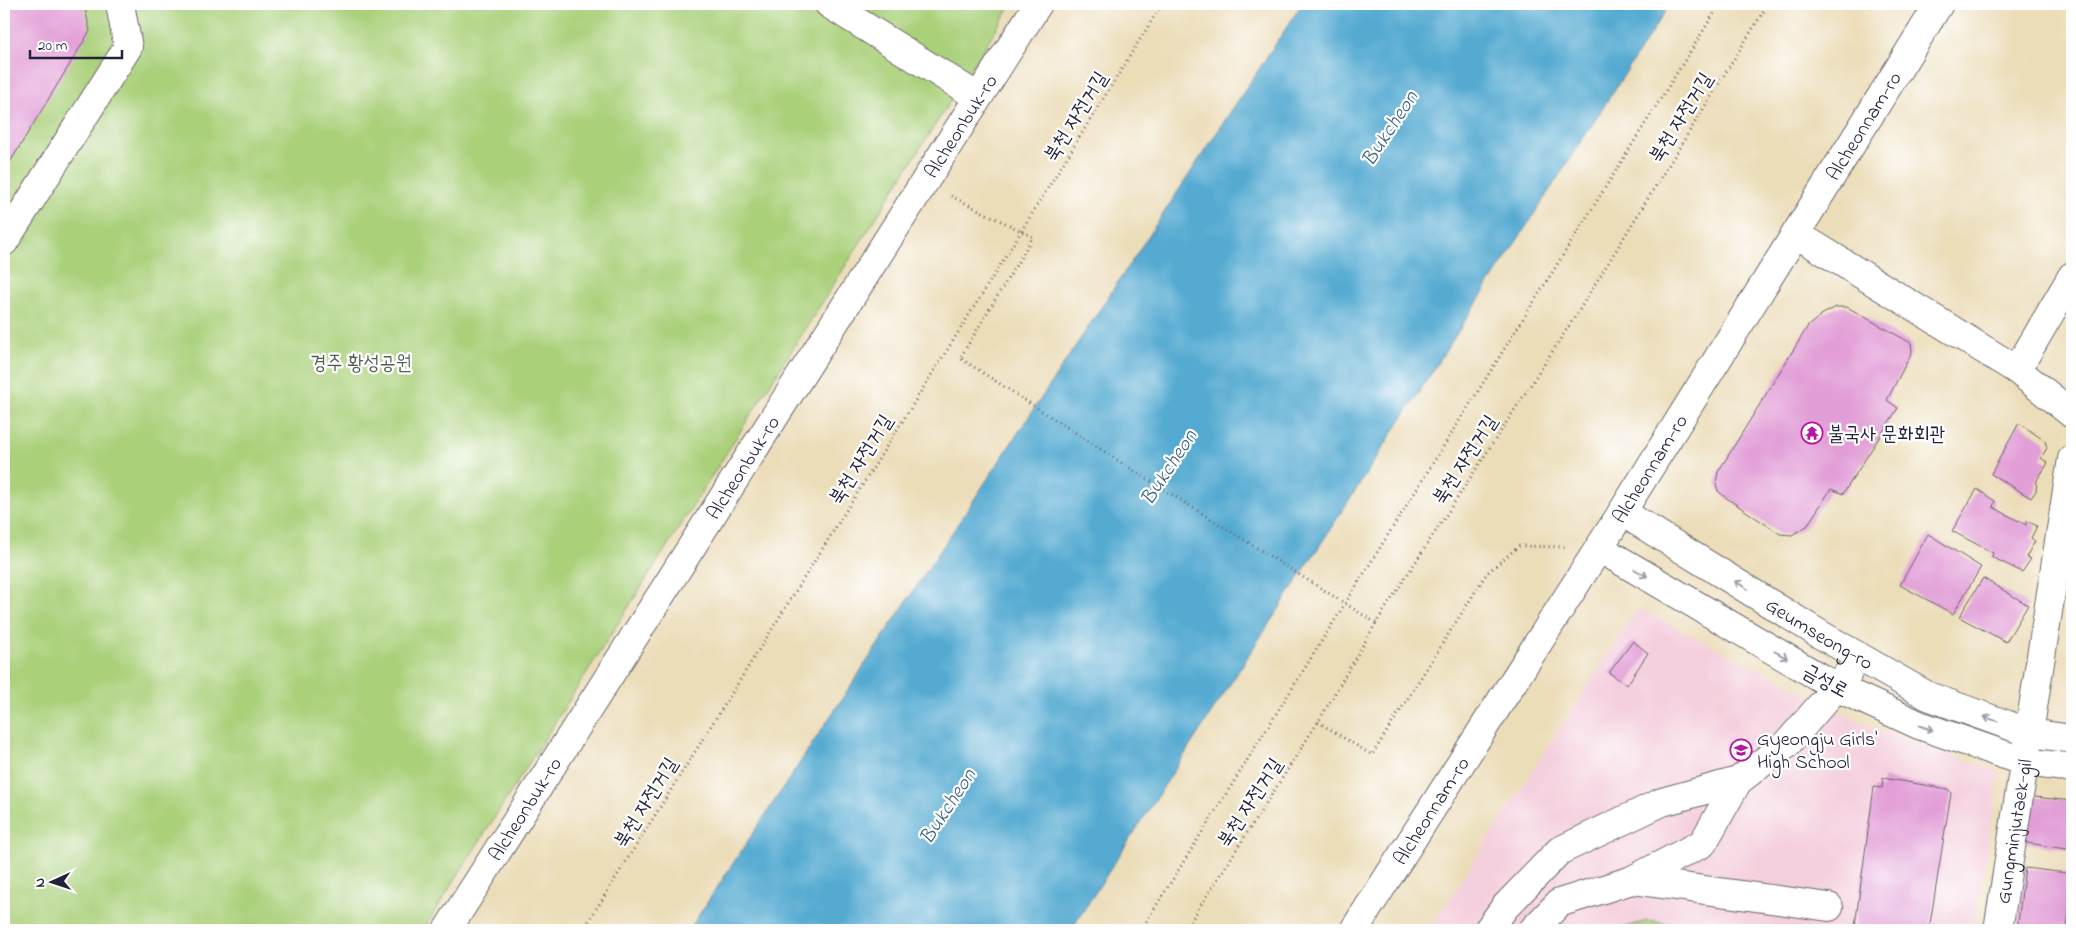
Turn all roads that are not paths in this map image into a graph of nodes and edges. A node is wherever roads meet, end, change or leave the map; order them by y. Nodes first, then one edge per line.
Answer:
1 (120, 4) edge
2 (829, 4) edge
3 (1038, 4) edge
4 (1939, 4) edge
5 (978, 96) junction
6 (1796, 234) junction
7 (4, 242) edge
8 (2072, 276) edge
9 (2017, 370) junction
10 (2072, 414) edge
11 (2072, 459) edge
12 (1622, 512) junction
13 (2067, 533) edge
14 (1599, 548) junction
15 (1861, 658) junction
16 (1836, 687) junction
17 (2030, 733) junction
18 (2072, 739) edge
19 (2025, 762) junction
20 (2072, 768) edge
21 (1738, 781) junction
22 (1632, 880) junction
23 (1829, 907) dead end
24 (447, 930) edge
25 (1354, 930) edge
26 (1488, 930) edge
27 (1533, 930) edge
28 (1998, 930) edge

1 - 7 street
2 - 5 street
3 - 5 street, Alcheonbuk-ro
4 - 6 street, Alcheonnam-ro
5 - 24 street, Alcheonbuk-ro
6 - 9 street
6 - 12 street, Alcheonnam-ro
8 - 9 street
9 - 10 street
11 - 13 street
12 - 14 street, Alcheonnam-ro
15 -> 12 street, Geumseong-ro
13 - 17 street
14 -> 16 street, 금성로
14 - 25 street, Alcheonnam-ro
15 - 16 street
17 -> 15 street, Geumseong-ro
16 -> 19 street, 금성로
16 - 21 street
17 - 18 street, Geumseong-ro
17 - 19 street, Gungminjutaek-gil
19 - 20 street, 금성로
19 - 28 street, Gungminjutaek-gil
21 - 22 street
21 - 26 street
22 - 23 street
22 - 27 street

